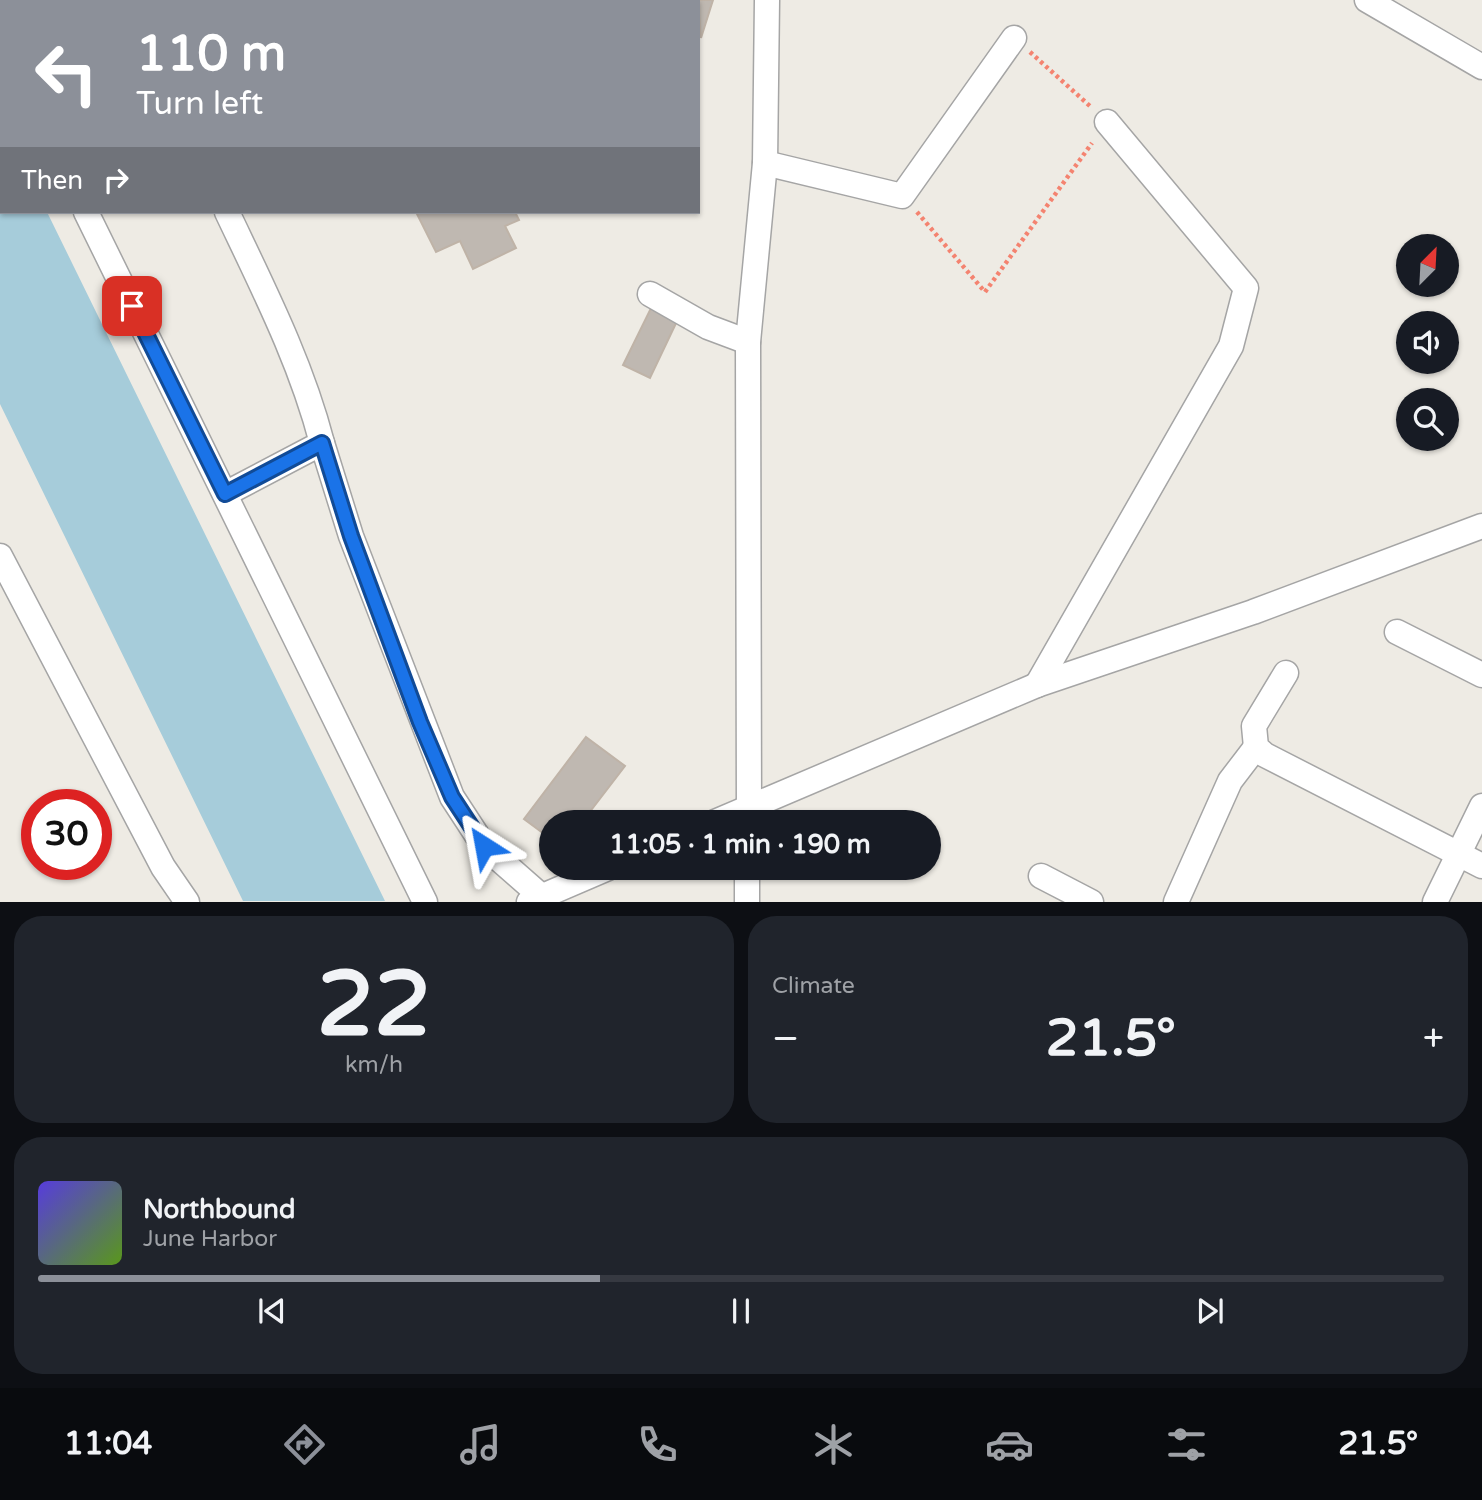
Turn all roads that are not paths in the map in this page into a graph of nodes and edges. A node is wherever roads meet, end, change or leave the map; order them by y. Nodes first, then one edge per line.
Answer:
1 (767, 0) edge
2 (1367, 0) edge
3 (1014, 38) road end
4 (1482, 66) edge
5 (1107, 122) road end
6 (765, 163) junction
7 (87, 214) edge
8 (228, 214) edge
9 (650, 294) dead end
10 (748, 342) junction
11 (322, 443) junction
12 (225, 494) junction
13 (1482, 526) edge
14 (0, 555) edge
15 (1397, 632) dead end
16 (1286, 673) dead end
17 (1482, 675) edge
18 (1037, 685) junction
19 (1256, 747) junction
20 (1482, 806) edge
21 (749, 810) edge
22 (760, 810) edge
23 (1459, 855) junction
24 (1482, 866) edge
25 (1041, 876) dead end
26 (580, 880) edge
27 (747, 880) edge
28 (535, 899) edge
29 (187, 901) edge
30 (425, 901) edge
31 (747, 901) edge
32 (1091, 901) edge
33 (1176, 901) edge
34 (1435, 901) edge

1 - 6 street
2 - 4 street
3 - 6 street
5 - 18 street
6 - 10 street
7 - 12 street
8 - 11 street
9 - 10 street
10 - 21 street
11 - 12 street
11 - 28 street
12 - 30 street
13 - 18 street
14 - 29 street
15 - 17 street
16 - 19 street
18 - 22 street
19 - 23 street
19 - 33 street
20 - 23 street
23 - 24 street
23 - 34 street
25 - 32 street
26 - 28 street
27 - 31 street

